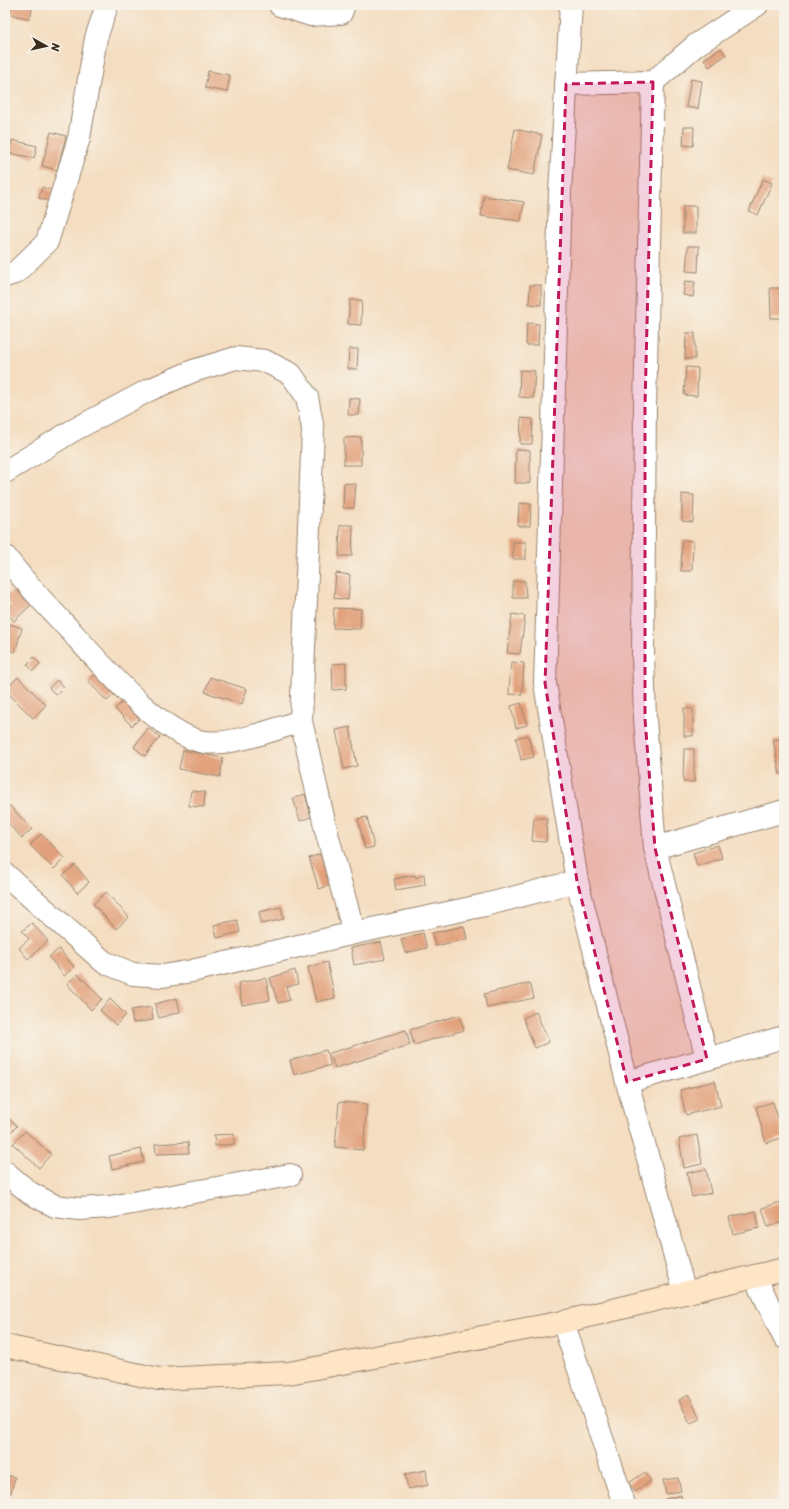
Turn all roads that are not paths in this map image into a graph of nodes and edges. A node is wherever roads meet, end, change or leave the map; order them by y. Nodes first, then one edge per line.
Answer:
1 (107, 5) edge
2 (280, 5) edge
3 (344, 5) edge
4 (571, 5) edge
5 (757, 5) edge
6 (653, 82) junction
7 (566, 84) junction
8 (5, 276) edge
9 (5, 472) edge
10 (5, 556) edge
11 (301, 721) junction
12 (784, 811) edge
13 (655, 848) junction
14 (5, 874) edge
15 (577, 881) junction
16 (354, 933) junction
17 (784, 1038) edge
18 (707, 1059) junction
19 (627, 1082) junction
20 (5, 1172) edge
21 (290, 1175) dead end
22 (784, 1269) edge
23 (755, 1276) junction
24 (685, 1293) junction
25 (563, 1322) junction
26 (784, 1337) edge
27 (5, 1346) edge
28 (624, 1504) edge

1 - 8 street
2 - 3 street
4 - 7 street
5 - 6 street
6 - 7 street
6 - 13 street
7 - 15 street
9 - 11 street
10 - 11 street
11 - 16 street
12 - 13 street
13 - 18 street
14 - 16 street
15 - 16 street
15 - 19 street
17 - 18 street
18 - 19 street
19 - 24 street
20 - 21 street
22 - 23 street
23 - 24 street
23 - 26 street
24 - 25 street
25 - 27 street
25 - 28 street

